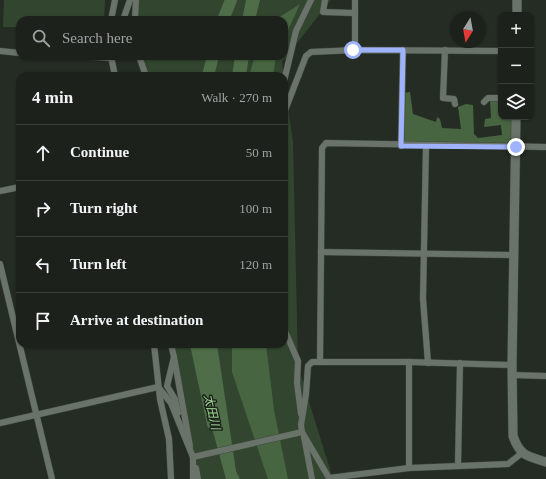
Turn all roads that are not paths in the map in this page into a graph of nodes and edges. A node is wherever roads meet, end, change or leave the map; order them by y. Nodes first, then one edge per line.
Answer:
1 (115, 0) edge
2 (130, 0) edge
3 (136, 0) edge
4 (311, 0) edge
5 (324, 0) edge
6 (355, 0) edge
7 (517, 0) edge
8 (517, 12) edge
9 (355, 13) junction
10 (112, 16) edge
11 (124, 16) edge
12 (135, 16) edge
13 (355, 50) junction
14 (403, 50) junction
15 (444, 50) junction
16 (498, 51) edge
17 (0, 52) edge
18 (16, 53) edge
19 (113, 60) edge
20 (140, 60) edge
21 (115, 72) edge
22 (145, 72) edge
23 (286, 72) edge
24 (498, 98) edge
25 (484, 102) dead end
26 (288, 103) edge
27 (455, 104) dead end
28 (516, 120) edge
29 (401, 146) junction
30 (426, 146) junction
31 (516, 147) junction
32 (546, 147) edge
33 (16, 188) edge
34 (0, 192) edge
35 (321, 252) junction
36 (423, 254) junction
37 (514, 255) junction
38 (0, 264) edge
39 (16, 331) edge
40 (288, 338) edge
41 (20, 348) edge
42 (154, 348) edge
43 (172, 348) edge
44 (174, 357) junction
45 (320, 362) junction
46 (408, 362) junction
47 (428, 363) junction
48 (460, 363) junction
49 (512, 365) junction
50 (512, 375) junction
51 (546, 376) edge
52 (158, 387) junction
53 (36, 414) junction
54 (301, 416) junction
55 (0, 423) edge
56 (181, 430) junction
57 (302, 434) junction
58 (522, 453) junction
59 (194, 456) junction
60 (546, 462) edge
61 (458, 465) junction
62 (409, 468) junction
63 (388, 471) junction
64 (52, 479) edge
65 (171, 479) edge
66 (193, 479) edge
67 (198, 479) edge
68 (312, 479) edge
69 (329, 479) edge
70 (389, 479) edge

1 - 10 street
2 - 11 street
3 - 12 street
4 - 23 street
5 - 9 street
6 - 9 street
7 - 8 street
9 - 13 street
13 - 14 street
13 - 26 street
14 - 15 street
14 - 29 street
15 - 16 street
15 - 27 street
17 - 18 street
19 - 21 street
20 - 22 street
24 - 25 street
28 - 31 street
29 - 30 street
29 - 35 street
30 - 31 street
30 - 36 street
31 - 32 street
31 - 37 street
33 - 34 street
35 - 36 street
35 - 45 street
36 - 37 street
36 - 47 street
37 - 49 street
38 - 39 street
40 - 54 street
41 - 53 street
42 - 52 street
43 - 44 street
44 - 56 street
44 - 59 street
45 - 46 street
45 - 54 street
46 - 47 street
46 - 62 street
47 - 48 street
48 - 49 street
48 - 61 street
49 - 50 street
50 - 51 street
50 - 58 street
52 - 53 street
52 - 56 street
52 - 65 street
53 - 55 street
53 - 64 street
54 - 57 street
56 - 59 street
57 - 59 street
57 - 68 street
57 - 69 street
58 - 60 street
58 - 61 street
59 - 66 street
59 - 67 street
61 - 62 street
62 - 63 street
63 - 69 street
63 - 70 street

